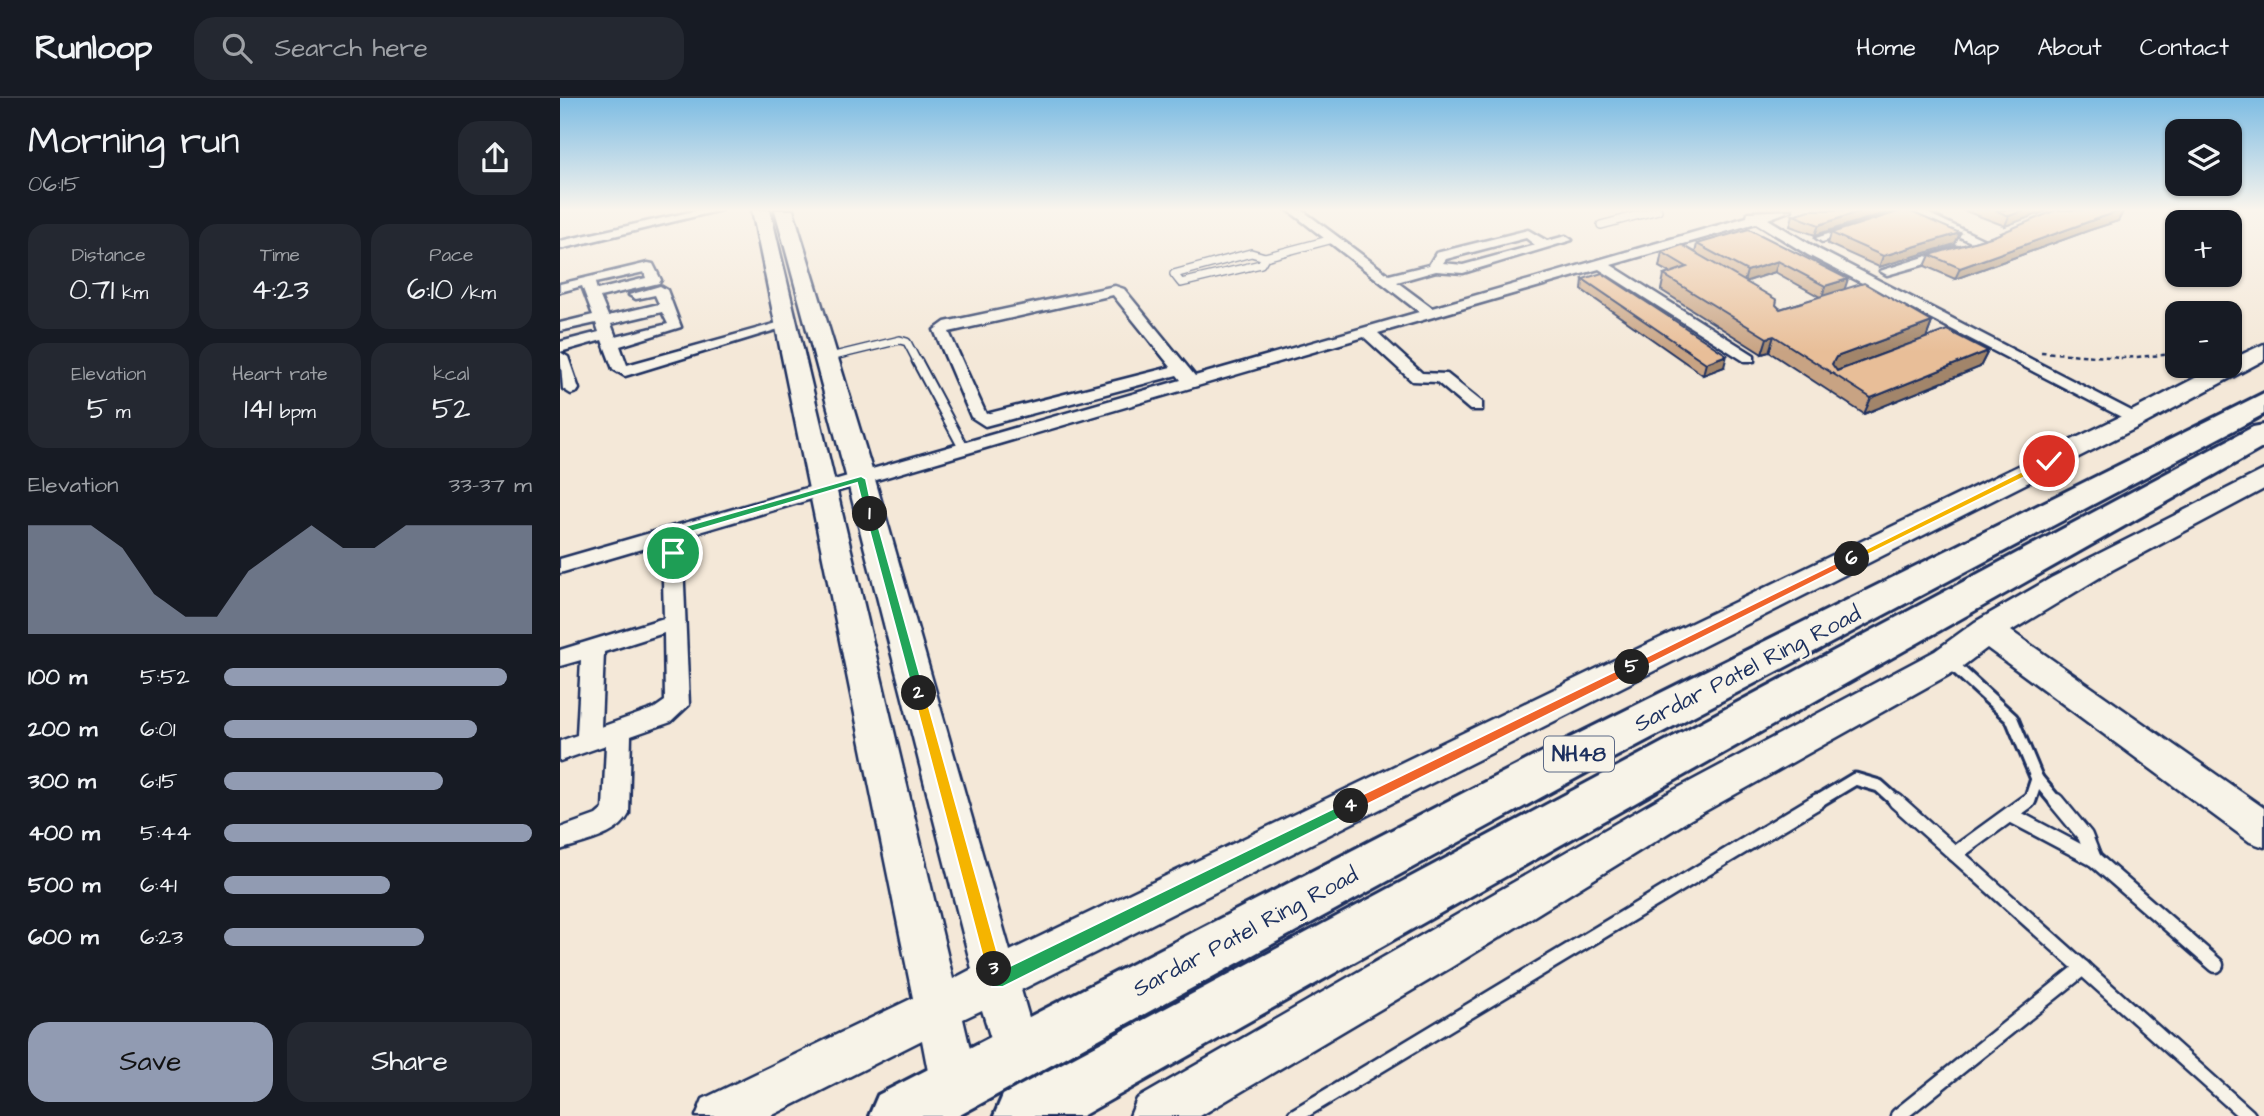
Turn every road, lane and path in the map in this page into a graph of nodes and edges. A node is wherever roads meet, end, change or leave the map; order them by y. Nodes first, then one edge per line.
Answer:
1 (1265, 257) edge
2 (772, 258) edge
3 (797, 258) edge
4 (1234, 258) edge
5 (1358, 258) edge
6 (1440, 258) edge
7 (1504, 258) edge
8 (1635, 258) edge
9 (1823, 258) edge
10 (1932, 258) edge
11 (1602, 265) junction
12 (1436, 267) junction
13 (1888, 271) dead end
14 (1388, 280) junction
15 (560, 288) edge
16 (600, 314) junction
17 (1431, 314) junction
18 (788, 324) junction
19 (560, 327) edge
20 (1367, 332) junction
21 (560, 347) edge
22 (2004, 350) junction
23 (2264, 351) edge
24 (2165, 355) edge
25 (560, 357) edge
26 (826, 358) junction
27 (1749, 358) dead end
28 (1181, 369) junction
29 (1192, 383) junction
30 (572, 389) dead end
31 (1092, 393) junction
32 (2264, 402) edge
33 (1057, 403) junction
34 (1476, 406) dead end
35 (1102, 409) junction
36 (2137, 418) junction
37 (1066, 419) junction
38 (2264, 434) edge
39 (964, 449) junction
40 (2264, 478) edge
41 (861, 479) junction
42 (823, 489) junction
43 (672, 534) junction
44 (560, 566) edge
45 (675, 622) junction
46 (1986, 630) junction
47 (593, 648) junction
48 (560, 658) edge
49 (1947, 660) junction
50 (619, 730) junction
51 (589, 741) junction
52 (560, 751) edge
53 (2038, 779) junction
54 (2011, 815) junction
55 (2264, 830) edge
56 (560, 839) edge
57 (1955, 854) junction
58 (2094, 859) junction
59 (2216, 965) dead end
60 (2083, 968) junction
61 (997, 981) junction
62 (938, 1009) junction
63 (1016, 1052) junction
64 (955, 1087) junction
65 (720, 1116) edge
66 (899, 1116) edge
67 (1025, 1116) edge
68 (1154, 1116) edge
69 (1295, 1116) edge
70 (1898, 1116) edge
71 (2248, 1116) edge

1 - 4 lane
2 - 18 street
3 - 26 street
5 - 14 street
6 - 12 street
7 - 12 street
8 - 11 street
9 - 22 street
10 - 13 street
11 - 17 street
11 - 27 street
12 - 14 street
14 - 17 street
15 - 16 street
16 - 16 street
16 - 18 street
16 - 19 street
16 - 21 street
17 - 20 street
18 - 42 street
20 - 29 street
20 - 34 street
22 - 24 path
22 - 36 street
23 - 36 street
25 - 30 street
26 - 39 lane
26 - 41 street
28 - 29 street
28 - 31 street
28 - 33 street
29 - 35 street
31 - 33 street
31 - 35 street
32 - 63 highway, Sardar Patel Ring Road / NH48
33 - 37 street
35 - 37 street
36 - 61 street
37 - 39 street
38 - 67 highway, Sardar Patel Ring Road / NH48
39 - 41 street
40 - 46 street
41 - 42 street
41 - 61 street
42 - 43 street
42 - 62 street
43 - 44 street
43 - 45 street
45 - 47 street
45 - 50 street
46 - 49 street
46 - 55 street
47 - 48 street
47 - 51 street
49 - 53 lane
49 - 68 street
50 - 51 street
50 - 56 street
51 - 52 street
53 - 54 lane
53 - 58 lane
54 - 57 lane
54 - 58 lane
57 - 60 lane
57 - 69 lane
58 - 59 lane
60 - 70 lane
60 - 71 lane
61 - 62 street
61 - 63 street
62 - 64 street
62 - 65 street
63 - 64 highway, Sardar Patel Ring Road / NH48
64 - 66 highway, Sardar Patel Ring Road / NH48

